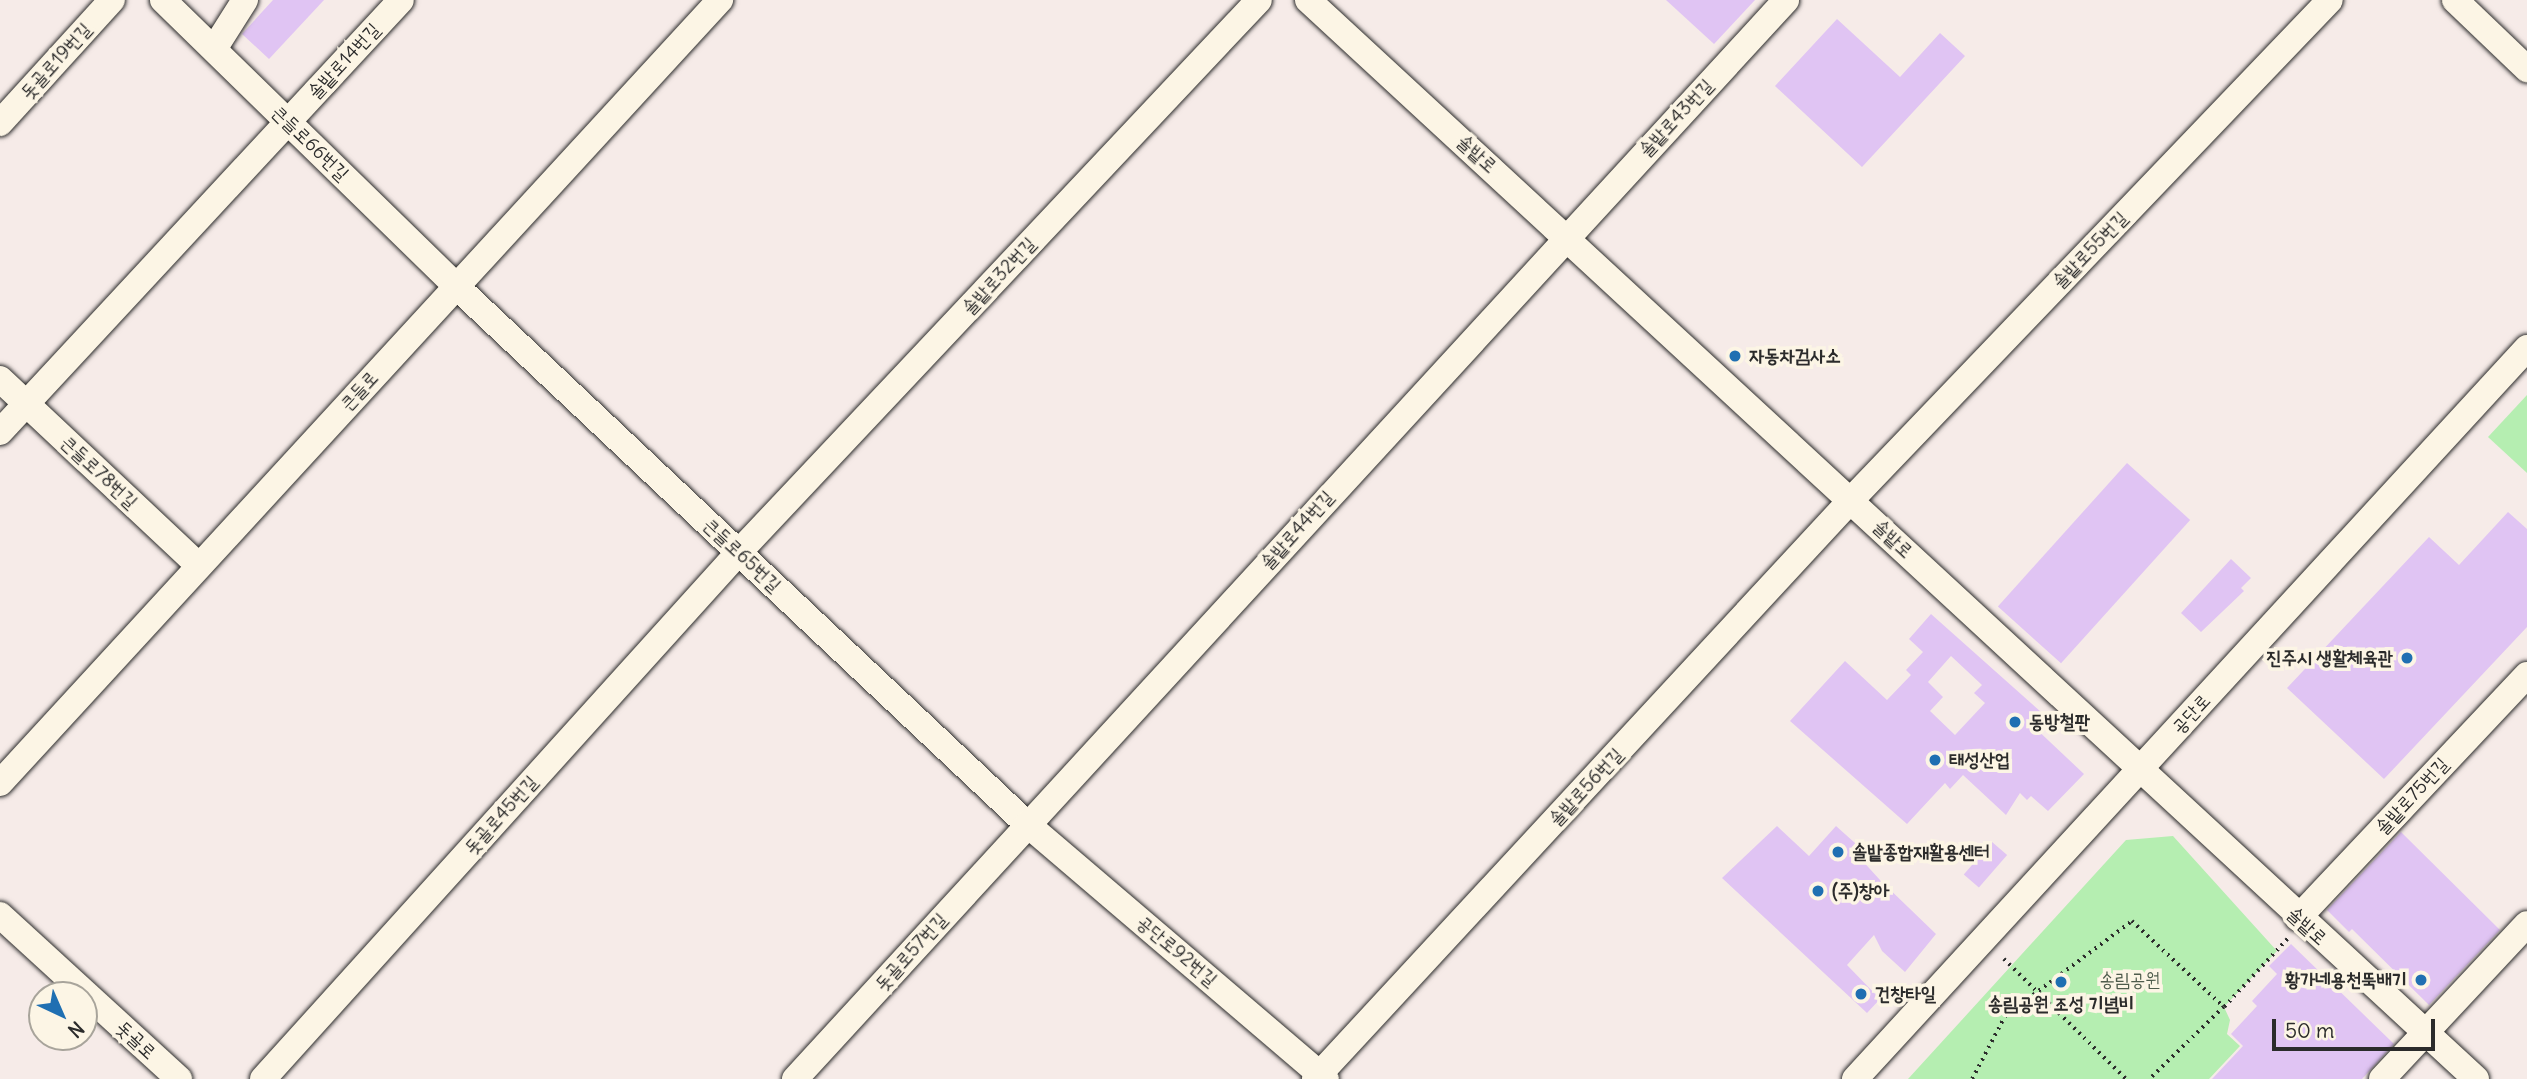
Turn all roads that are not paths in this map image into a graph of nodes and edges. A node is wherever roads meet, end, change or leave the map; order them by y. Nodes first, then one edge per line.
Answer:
1 (112, 0) edge
2 (163, 0) edge
3 (245, 0) edge
4 (401, 0) edge
5 (720, 0) edge
6 (1259, 0) edge
7 (1308, 0) edge
8 (1786, 0) edge
9 (2330, 0) edge
10 (2455, 0) edge
11 (214, 49) junction
12 (2527, 69) edge
13 (287, 121) junction
14 (0, 122) edge
15 (1566, 235) junction
16 (456, 286) junction
17 (2527, 348) edge
18 (0, 379) edge
19 (26, 404) junction
20 (0, 432) edge
21 (1851, 500) junction
22 (739, 552) junction
23 (199, 566) junction
24 (2527, 675) edge
25 (2140, 768) junction
26 (0, 783) edge
27 (1027, 824) junction
28 (0, 915) edge
29 (2301, 920) junction
30 (2527, 924) edge
31 (2425, 1033) junction
32 (1320, 1077) edge
33 (178, 1079) edge
34 (263, 1079) edge
35 (795, 1079) edge
36 (1855, 1079) edge
37 (2382, 1079) edge
38 (2476, 1079) edge

1 - 14 street, 돗골로19번길
2 - 11 street, 큰들로66번길
3 - 11 street
4 - 13 street, 솔밭로14번길
5 - 16 street, 큰들로
6 - 22 street, 솔밭로32번길
7 - 15 street, 솔밭로
8 - 15 street, 솔밭로43번길
9 - 21 street, 솔밭로55번길
10 - 12 street
11 - 13 street, 큰들로66번길
13 - 16 street, 큰들로66번길
13 - 19 street, 솔밭로14번길
15 - 21 street, 솔밭로
15 - 27 street, 솔밭로44번길
16 - 22 street, 큰들로65번길
16 - 23 street, 큰들로
17 - 25 street, 공단로
18 - 19 street, 큰들로78번길
19 - 20 street, 솔밭로14번길
19 - 23 street, 큰들로78번길
21 - 25 street, 솔밭로
21 - 32 street, 솔밭로56번길
22 - 27 street, 큰들로65번길
22 - 34 street, 돗골로45번길
23 - 26 street, 큰들로
24 - 29 street, 솔밭로75번길
25 - 29 street, 솔밭로
25 - 36 street, 공단로
27 - 32 street, 공단로92번길
27 - 35 street, 돗골로57번길
28 - 33 street, 돗골로
29 - 31 street, 솔밭로
30 - 31 street
31 - 37 street
31 - 38 street, 솔밭로

